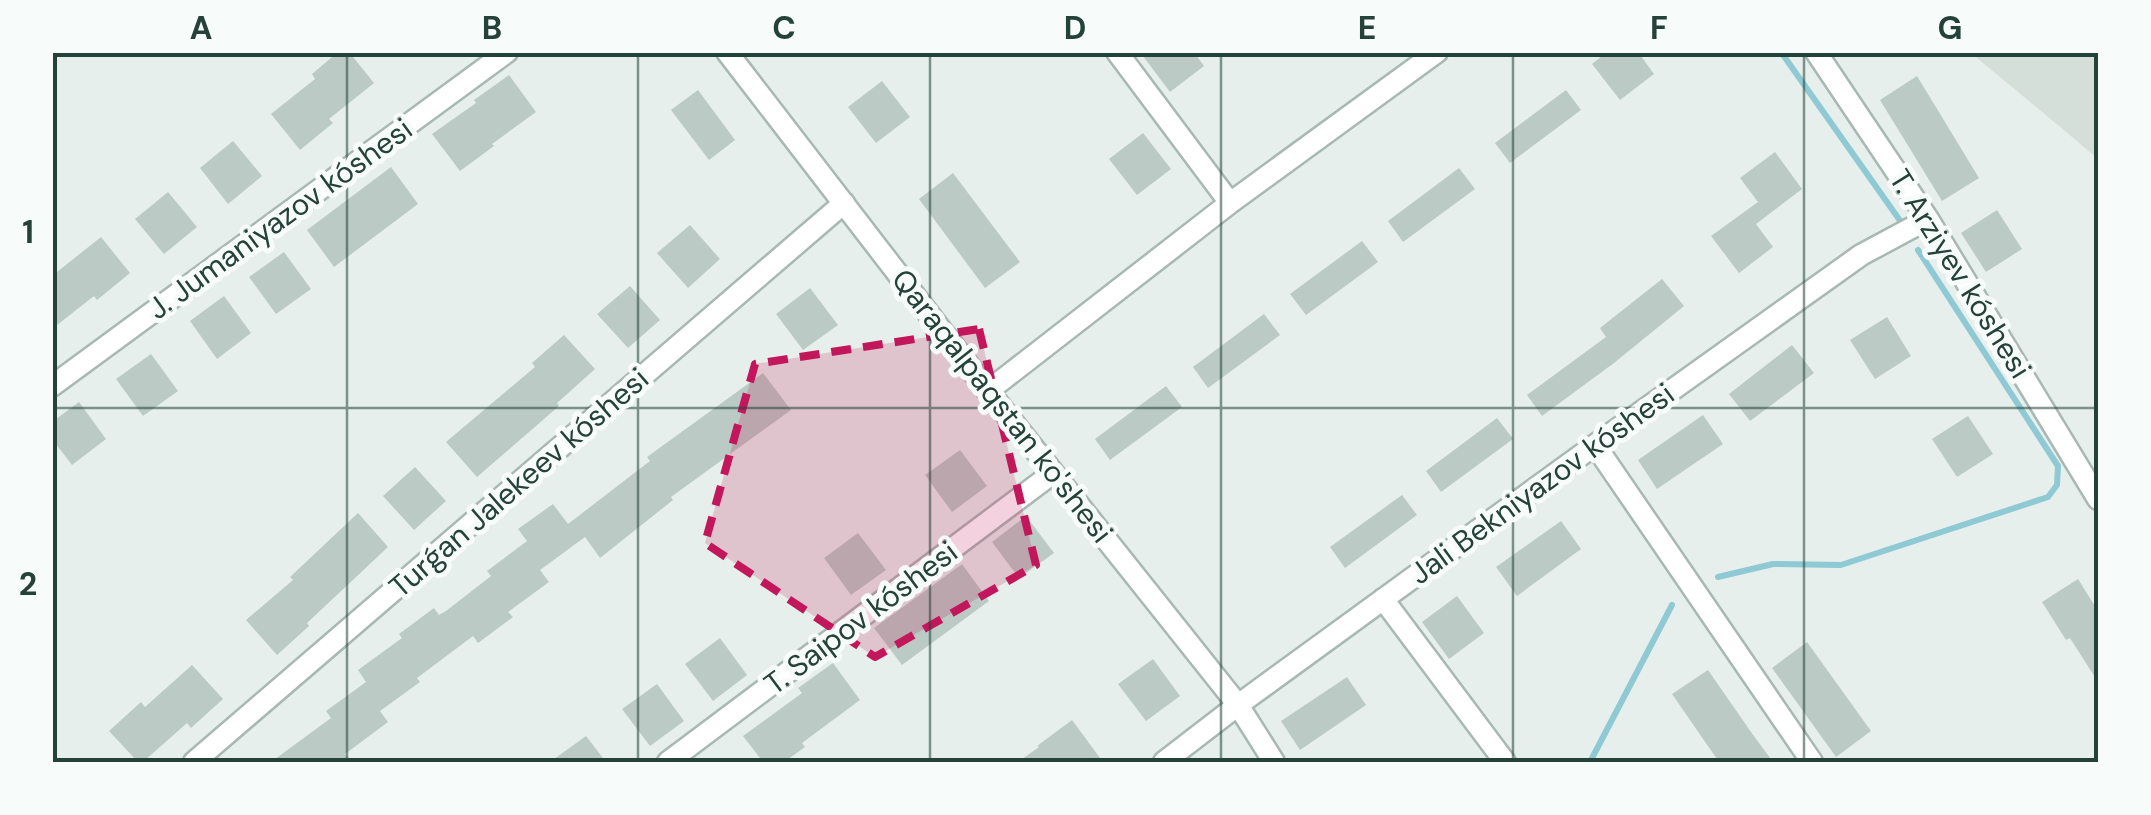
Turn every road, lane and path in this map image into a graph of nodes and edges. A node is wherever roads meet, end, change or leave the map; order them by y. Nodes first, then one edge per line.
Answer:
1 (507, 52) edge
2 (726, 52) edge
3 (1117, 52) edge
4 (1816, 52) edge
5 (1425, 56) edge
6 (844, 204) junction
7 (1230, 204) junction
8 (1928, 220) junction
9 (52, 386) edge
10 (988, 391) junction
11 (1594, 445) junction
12 (1053, 473) junction
13 (2098, 499) edge
14 (1383, 599) junction
15 (1238, 706) junction
16 (194, 762) edge
17 (668, 762) edge
18 (1164, 762) edge
19 (1274, 762) edge
20 (1505, 762) edge
21 (1812, 762) edge

1 - 9 street, J. Jumaniyazov kóshesi
2 - 6 street, Qaraqalpaqstan ko'shesi
3 - 7 street
4 - 8 street, T. Arziyev kóshesi
5 - 7 street
6 - 10 street, Qaraqalpaqstan ko'shesi
6 - 16 street, Turǵan Jalekeev kóshesi
7 - 10 street
8 - 11 street, Jali Bekniyazov kóshesi
8 - 13 street, T. Arziyev kóshesi
10 - 12 street, Qaraqalpaqstan ko'shesi
11 - 14 street, Jali Bekniyazov kóshesi
11 - 21 street
12 - 15 street, Qaraqalpaqstan ko'shesi
12 - 17 street, T. Saipov kóshesi
14 - 15 street, Jali Bekniyazov kóshesi
14 - 20 street
15 - 18 street, Jali Bekniyazov kóshesi
15 - 19 street, Qaraqalpaqstan ko'shesi

